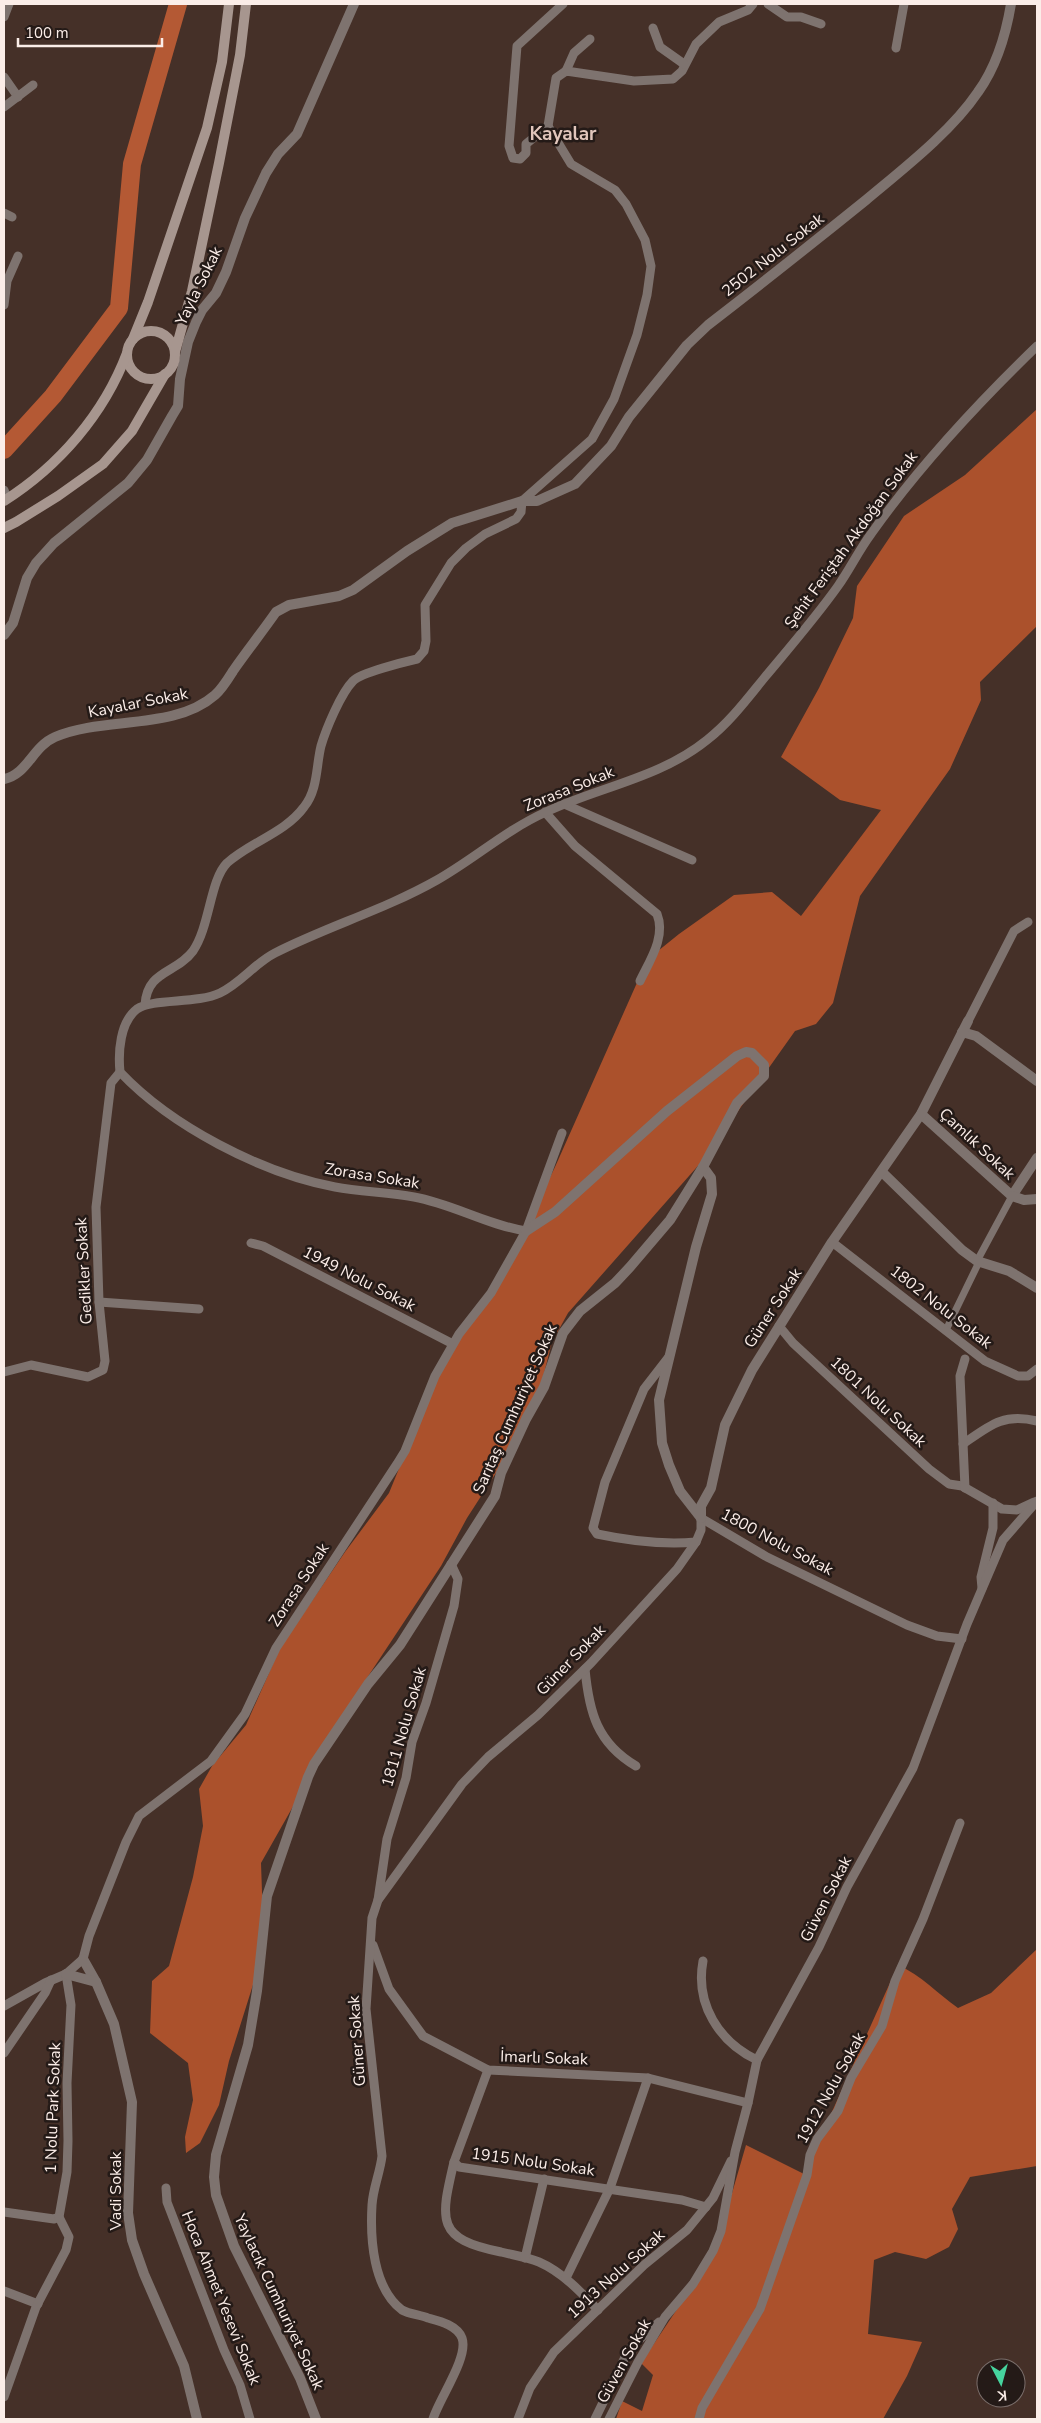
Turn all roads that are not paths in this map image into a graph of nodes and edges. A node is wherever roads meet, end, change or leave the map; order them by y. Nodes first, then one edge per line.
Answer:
1 (9, 4) edge
2 (229, 4) edge
3 (246, 4) edge
4 (354, 4) edge
5 (557, 4) edge
6 (563, 4) edge
7 (753, 4) edge
8 (768, 4) edge
9 (904, 4) edge
10 (1011, 4) edge
11 (552, 14) junction
12 (4, 17) edge
13 (821, 24) dead end
14 (652, 28) dead end
15 (590, 39) dead end
16 (896, 48) dead end
17 (684, 64) junction
18 (566, 71) junction
19 (4, 77) edge
20 (33, 85) dead end
21 (18, 97) junction
22 (4, 106) edge
23 (548, 126) junction
24 (18, 256) dead end
25 (4, 305) edge
26 (133, 339) junction
27 (1037, 346) edge
28 (127, 352) junction
29 (175, 352) junction
30 (165, 374) junction
31 (5, 496) edge
32 (522, 500) junction
33 (4, 528) edge
34 (4, 635) edge
35 (734, 714) joint
36 (4, 779) edge
37 (564, 804) junction
38 (545, 812) junction
39 (692, 860) dead end
40 (1028, 922) dead end
41 (640, 981) dead end
42 (144, 1005) junction
43 (968, 1021) joint
44 (962, 1032) junction
45 (120, 1072) junction
46 (1037, 1081) edge
47 (921, 1114) junction
48 (562, 1134) dead end
49 (1037, 1158) edge
50 (703, 1167) junction
51 (882, 1172) junction
52 (1012, 1196) junction
53 (1037, 1200) edge
54 (526, 1231) junction
55 (832, 1242) junction
56 (251, 1243) dead end
57 (978, 1261) junction
58 (1037, 1288) edge
59 (99, 1302) junction
60 (199, 1309) dead end
61 (779, 1326) junction
62 (946, 1330) junction
63 (453, 1344) junction
64 (668, 1358) junction
65 (965, 1359) dead end
66 (1037, 1369) edge
67 (4, 1372) edge
68 (1037, 1421) edge
69 (963, 1444) junction
70 (965, 1488) junction
71 (1037, 1501) edge
72 (993, 1503) junction
73 (700, 1518) junction
74 (696, 1542) junction
75 (451, 1564) junction
76 (982, 1588) junction
77 (962, 1639) junction
78 (585, 1669) junction
79 (636, 1766) dead end
80 (960, 1823) dead end
81 (284, 1844) joint
82 (378, 1900) junction
83 (372, 1942) junction
84 (83, 1959) junction
85 (703, 1961) dead end
86 (66, 1974) junction
87 (51, 1980) junction
88 (96, 1982) junction
89 (4, 2006) edge
90 (4, 2053) edge
91 (757, 2060) junction
92 (488, 2070) junction
93 (648, 2078) junction
94 (748, 2103) junction
95 (735, 2152) junction
96 (454, 2162) junction
97 (544, 2179) junction
98 (166, 2188) dead end
99 (610, 2188) junction
100 (706, 2207) junction
101 (4, 2212) edge
102 (59, 2217) junction
103 (525, 2258) junction
104 (566, 2278) junction
105 (4, 2291) edge
106 (38, 2304) junction
107 (598, 2310) junction
108 (666, 2317) junction
109 (4, 2397) edge
110 (197, 2419) edge
111 (250, 2419) edge
112 (316, 2419) edge
113 (433, 2419) edge
114 (518, 2419) edge
115 (595, 2419) edge
116 (609, 2419) edge
117 (699, 2419) edge

1 - 12 street
2 - 26 main road
3 - 29 main road
4 - 34 street, Yayla Sokak
5 - 11 street
6 - 11 street
7 - 17 street
8 - 13 street
9 - 16 street
10 - 32 street, 2502 Nolu Sokak
11 - 23 street
14 - 17 street
15 - 18 street
17 - 18 street
18 - 23 street
19 - 21 street
20 - 21 street
21 - 22 street
23 - 32 street
24 - 25 street
26 - 28 main road
26 - 29 main road
27 - 35 street, Şehit Feriştah Akdoğan Sokak
28 - 30 main road
28 - 31 main road
29 - 30 main road
30 - 33 main road
32 - 36 street, Kayalar Sokak
32 - 42 street
35 - 37 street, Zorasa Sokak
37 - 38 street, Zorasa Sokak
37 - 39 street
38 - 41 street
38 - 42 street, Zorasa Sokak
40 - 43 street, Güner Sokak
42 - 45 street
43 - 44 street, Güner Sokak
44 - 46 street
44 - 47 street, Güner Sokak
45 - 54 street, Zorasa Sokak
45 - 59 street, Gedikler Sokak
47 - 51 street, Güner Sokak
47 - 52 street, Çamlık Sokak
48 - 54 street
49 - 52 street, Çamlık Sokak
50 - 54 street, Sarıtaş Cumhuriyet Sokak
50 - 64 street, 1800 Nolu Sokak
50 - 75 street, Sarıtaş Cumhuriyet Sokak
51 - 55 street, Güner Sokak
51 - 57 street
52 - 53 street, Çamlık Sokak
52 - 57 street, Çamlık Sokak
54 - 63 street, Zorasa Sokak
55 - 61 street, Güner Sokak
55 - 62 street, 1802 Nolu Sokak
56 - 63 street, 1949 Nolu Sokak
57 - 58 street
57 - 62 street, Çamlık Sokak
59 - 60 street
59 - 67 street, Gedikler Sokak
61 - 70 street, 1801 Nolu Sokak
61 - 73 street, Güner Sokak
62 - 66 street, 1802 Nolu Sokak
63 - 84 street, Zorasa Sokak
64 - 73 street, 1800 Nolu Sokak
64 - 74 street
65 - 69 street
68 - 69 street
69 - 70 street
70 - 72 street, 1801 Nolu Sokak
71 - 72 street, 1801 Nolu Sokak
71 - 76 street, Güven Sokak
72 - 76 street
73 - 74 street, Güner Sokak
73 - 77 street, 1800 Nolu Sokak
74 - 78 street, Güner Sokak
75 - 81 street, Sarıtaş Cumhuriyet Sokak
75 - 82 street, 1811 Nolu Sokak
76 - 77 street, Güven Sokak
77 - 91 street, Güven Sokak
78 - 79 street
78 - 82 street, Güner Sokak
80 - 117 street, 1912 Nolu Sokak
81 - 112 street, Yaylacık Cumhuriyet Sokak
82 - 83 street, Güner Sokak
83 - 92 street, İmarlı Sokak
83 - 113 street, Güner Sokak
84 - 86 street
84 - 88 street, Vadi Sokak
85 - 91 street
86 - 87 street
86 - 88 street
86 - 102 street, 1 Nolu Park Sokak
87 - 89 street
87 - 90 street
88 - 110 street, Vadi Sokak
91 - 94 street, Güven Sokak
92 - 93 street, İmarlı Sokak
92 - 96 street, 1915 Nolu Sokak
93 - 94 street, İmarlı Sokak
93 - 99 street
94 - 95 street, Güven Sokak
95 - 100 street, 1913 Nolu Sokak
95 - 108 street, Güven Sokak
96 - 97 street, 1915 Nolu Sokak
96 - 103 street
97 - 99 street, 1915 Nolu Sokak
97 - 103 street
98 - 111 street, Hoca Ahmet Yesevi Sokak
99 - 100 street, 1915 Nolu Sokak
99 - 104 street
100 - 107 street, 1913 Nolu Sokak
101 - 102 street
102 - 106 street
103 - 104 street
104 - 107 street
105 - 106 street
106 - 109 street
107 - 114 street, 1913 Nolu Sokak
108 - 115 street, Güven Sokak
108 - 116 street, Güven Sokak

